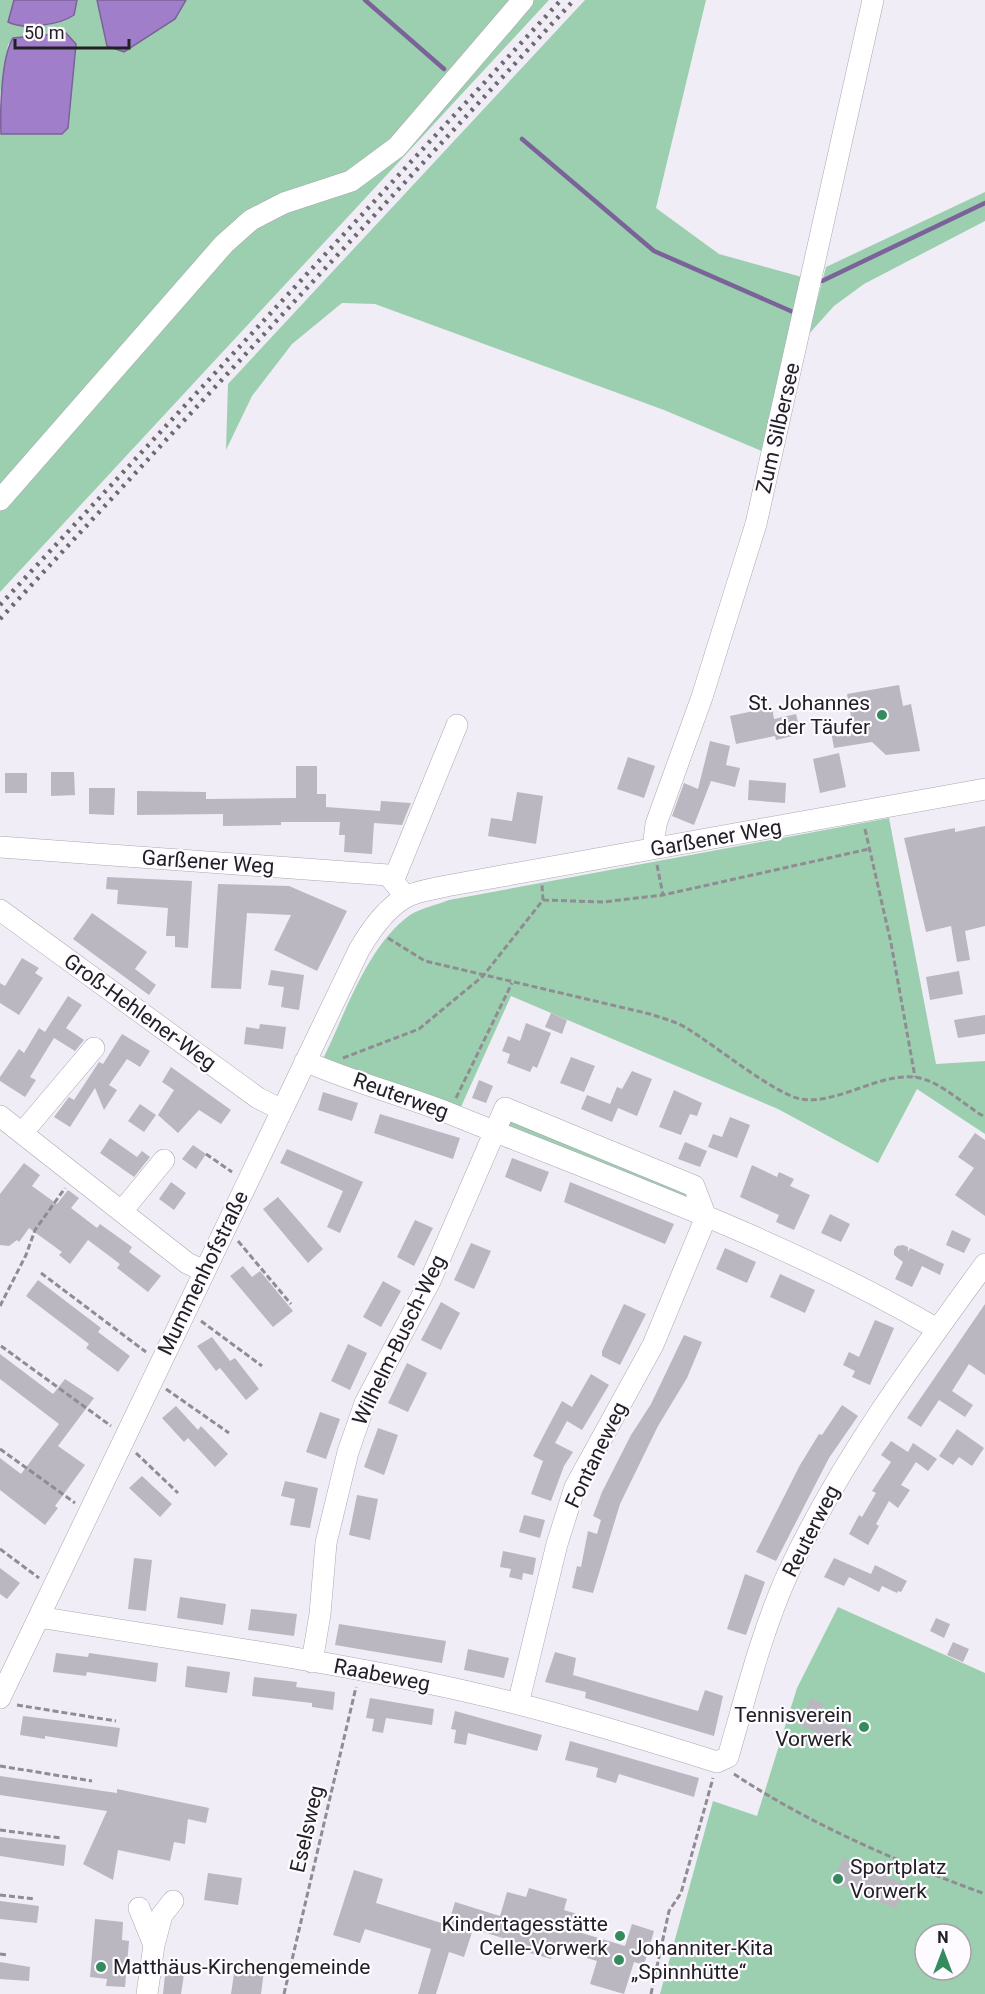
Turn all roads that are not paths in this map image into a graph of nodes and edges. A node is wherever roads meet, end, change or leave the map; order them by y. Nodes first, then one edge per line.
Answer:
1 (523, 0) edge
2 (873, 0) edge
3 (0, 500) edge
4 (458, 725) dead end
5 (985, 789) edge
6 (0, 847) edge
7 (653, 848) junction
8 (394, 879) junction
9 (446, 886) joint
10 (406, 897) junction
11 (0, 910) edge
12 (94, 1048) dead end
13 (312, 1064) junction
14 (282, 1110) junction
15 (0, 1116) edge
16 (23, 1132) junction
17 (495, 1133) junction
18 (164, 1160) dead end
19 (122, 1210) junction
20 (706, 1217) junction
21 (985, 1264) edge
22 (204, 1271) junction
23 (937, 1329) junction
24 (39, 1617) junction
25 (312, 1662) junction
26 (6, 1701) edge
27 (518, 1704) junction
28 (717, 1762) joint
29 (173, 1901) dead end
30 (138, 1908) dead end
31 (154, 1945) junction
32 (147, 1994) edge

1 - 3 street
2 - 7 street, Zum Silbersee
4 - 8 street
5 - 7 street, Garßener Weg
6 - 8 street, Garßener Weg
7 - 9 street, Garßener Weg
8 - 10 street
9 - 10 street, Mummenhofstraße
10 - 13 street, Mummenhofstraße
11 - 14 street, Groß-Hehlener-Weg
12 - 16 street
13 - 14 street, Mummenhofstraße
13 - 17 street, Reuterweg
14 - 22 street, Mummenhofstraße
15 - 16 street
16 - 19 street
17 - 20 street, Reuterweg
17 - 25 street, Wilhelm-Busch-Weg
18 - 19 street
19 - 22 street
20 - 23 street, Reuterweg
20 - 27 street, Fontaneweg
21 - 23 street
22 - 24 street, Mummenhofstraße
23 - 28 street, Reuterweg
24 - 25 street, Raabeweg
24 - 26 street, Mummenhofstraße
25 - 27 street, Raabeweg
27 - 28 street, Raabeweg
29 - 31 street
30 - 31 street
31 - 32 street

